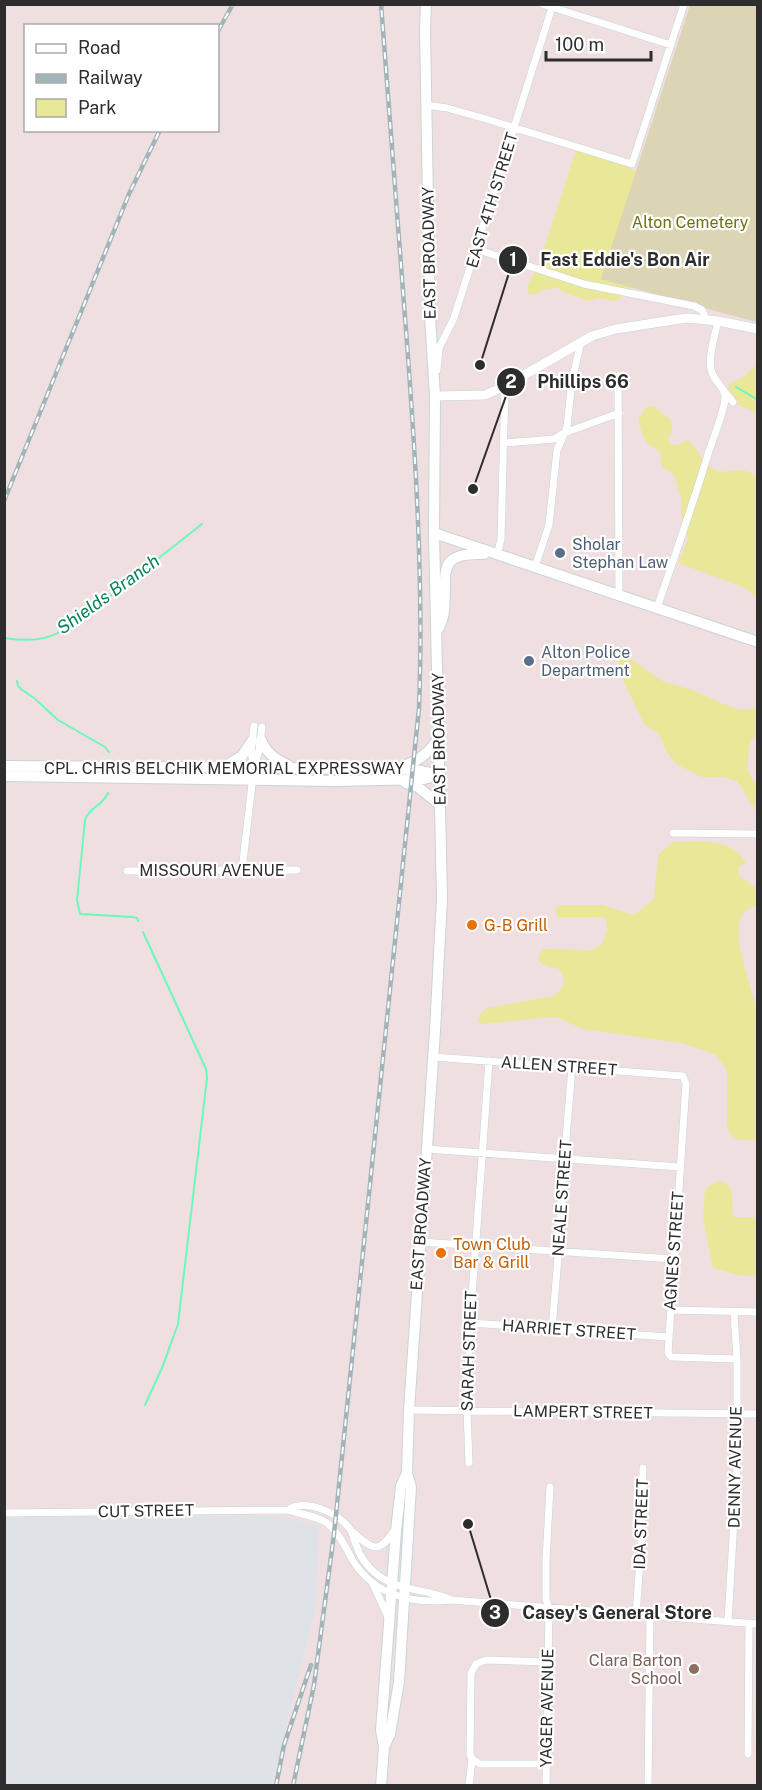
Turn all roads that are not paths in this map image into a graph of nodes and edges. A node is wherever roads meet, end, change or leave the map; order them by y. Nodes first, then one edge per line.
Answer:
1 (426, 4) edge
2 (542, 4) edge
3 (684, 4) edge
4 (552, 6) edge
5 (670, 45) junction
6 (426, 105) junction
7 (514, 129) junction
8 (476, 249) junction
9 (706, 320) junction
10 (718, 321) junction
11 (758, 329) edge
12 (582, 342) junction
13 (618, 376) dead end
14 (505, 386) junction
15 (724, 391) junction
16 (435, 396) junction
17 (733, 402) dead end
18 (619, 413) junction
19 (564, 433) junction
20 (504, 443) junction
21 (434, 533) junction
22 (498, 555) junction
23 (535, 567) junction
24 (619, 595) junction
25 (657, 608) junction
26 (436, 640) junction
27 (758, 642) edge
28 (258, 726) dead end
29 (439, 736) junction
30 (256, 740) junction
31 (4, 766) edge
32 (254, 767) junction
33 (223, 768) junction
34 (294, 768) junction
35 (397, 775) junction
36 (440, 775) junction
37 (4, 776) edge
38 (253, 780) junction
39 (440, 805) junction
40 (673, 833) dead end
41 (758, 834) edge
42 (242, 870) junction
43 (297, 870) dead end
44 (128, 871) dead end
45 (433, 1057) junction
46 (489, 1060) junction
47 (572, 1067) junction
48 (685, 1077) joint
49 (426, 1149) junction
50 (482, 1153) junction
51 (564, 1158) junction
52 (680, 1167) junction
53 (420, 1242) junction
54 (475, 1246) junction
55 (558, 1252) junction
56 (673, 1259) junction
57 (671, 1310) junction
58 (734, 1312) junction
59 (758, 1312) edge
60 (470, 1323) junction
61 (552, 1329) junction
62 (668, 1337) junction
63 (737, 1359) junction
64 (409, 1410) junction
65 (467, 1410) junction
66 (737, 1414) junction
67 (758, 1414) edge
68 (469, 1463) dead end
69 (643, 1468) dead end
70 (407, 1473) junction
71 (550, 1487) dead end
72 (288, 1510) junction
73 (4, 1513) edge
74 (396, 1529) junction
75 (351, 1530) junction
76 (373, 1584) junction
77 (399, 1585) junction
78 (398, 1597) junction
79 (450, 1600) junction
80 (549, 1608) junction
81 (636, 1615) junction
82 (650, 1616) junction
83 (728, 1622) junction
84 (390, 1623) junction
85 (753, 1623) edge
86 (548, 1662) junction
87 (384, 1748) junction
88 (748, 1754) dead end
89 (472, 1758) junction
90 (546, 1764) junction
91 (381, 1785) edge
92 (469, 1785) edge
93 (546, 1785) edge
94 (648, 1785) edge

1 - 6 main road, EAST BROADWAY
2 - 4 street
3 - 5 street
4 - 5 street
4 - 7 street, EAST 4TH STREET
5 - 7 street
6 - 7 street
6 - 16 main road, EAST BROADWAY
7 - 8 street, EAST 4TH STREET
8 - 9 street
8 - 16 street, EAST 4TH STREET
9 - 10 street
9 - 12 street
10 - 11 street
10 - 15 street
12 - 14 street
12 - 19 street
13 - 18 street
14 - 16 street
14 - 20 street
15 - 17 street
15 - 25 street
16 - 21 main road, EAST BROADWAY
18 - 19 street
18 - 24 street
19 - 20 street
19 - 23 street
20 - 22 street
21 - 22 main road
21 - 26 main road, EAST BROADWAY
22 - 23 main road
22 - 26 main road
23 - 24 main road
24 - 25 main road
25 - 27 main road
26 - 29 main road, EAST BROADWAY
28 - 30 street
29 - 35 main road
29 - 36 main road, EAST BROADWAY
30 - 32 street
30 - 33 main road
30 - 34 main road
31 - 33 main road, CPL. CHRIS BELCHIK MEMORIAL EXPRESSWAY
32 - 33 main road, CPL. CHRIS BELCHIK MEMORIAL EXPRESSWAY
32 - 34 main road, CPL. CHRIS BELCHIK MEMORIAL EXPRESSWAY
32 - 38 street
34 - 35 main road, CPL. CHRIS BELCHIK MEMORIAL EXPRESSWAY
35 - 36 main road, CPL. CHRIS BELCHIK MEMORIAL EXPRESSWAY
35 - 38 main road, CPL. CHRIS BELCHIK MEMORIAL EXPRESSWAY
35 - 39 main road
36 - 39 main road, EAST BROADWAY
37 - 38 main road, CPL. CHRIS BELCHIK MEMORIAL EXPRESSWAY
38 - 42 street
39 - 45 main road, EAST BROADWAY
40 - 41 street
42 - 43 street, MISSOURI AVENUE
42 - 44 street, MISSOURI AVENUE
45 - 46 street, ALLEN STREET
45 - 49 main road, EAST BROADWAY
46 - 47 street, ALLEN STREET
46 - 50 street, SARAH STREET
47 - 48 street, ALLEN STREET
47 - 51 street, NEALE STREET
48 - 52 street, AGNES STREET
49 - 50 street
49 - 53 main road, EAST BROADWAY
50 - 51 street
50 - 54 street, SARAH STREET
51 - 52 street
51 - 55 street, NEALE STREET
52 - 56 street, AGNES STREET
53 - 54 street
53 - 64 main road, EAST BROADWAY
54 - 55 street
54 - 60 street, SARAH STREET
55 - 56 street
55 - 61 street, NEALE STREET
56 - 57 street, AGNES STREET
57 - 58 street
57 - 62 street, AGNES STREET
58 - 59 street
58 - 63 street, DENNY AVENUE
60 - 61 street, HARRIET STREET
60 - 65 street, SARAH STREET
61 - 62 street, HARRIET STREET
62 - 63 street
63 - 66 street, DENNY AVENUE
64 - 65 street, LAMPERT STREET
64 - 70 main road, EAST BROADWAY
65 - 66 street, LAMPERT STREET
65 - 68 street, SARAH STREET
66 - 67 street, LAMPERT STREET
66 - 83 street, DENNY AVENUE
69 - 81 street, IDA STREET
70 - 74 main road, EAST BROADWAY
70 - 77 main road, EAST BROADWAY
71 - 80 street, YAGER AVENUE
72 - 73 street, CUT STREET
72 - 75 street, CUT STREET
72 - 76 street, CUT STREET
74 - 75 street, CUT STREET
74 - 77 main road, EAST BROADWAY
75 - 77 street, CUT STREET
76 - 78 street, CUT STREET
76 - 84 street
77 - 78 main road, EAST BROADWAY
77 - 79 street
78 - 79 street
78 - 84 main road, EAST BROADWAY
78 - 87 main road, EAST BROADWAY
79 - 80 street
80 - 81 street
80 - 86 street, YAGER AVENUE
81 - 82 street
82 - 83 street
82 - 94 street
83 - 85 street
84 - 87 main road, EAST BROADWAY
85 - 88 street
86 - 89 street
86 - 90 street, YAGER AVENUE
87 - 91 main road, EAST BROADWAY
89 - 90 street
89 - 92 street
90 - 93 street, YAGER AVENUE

